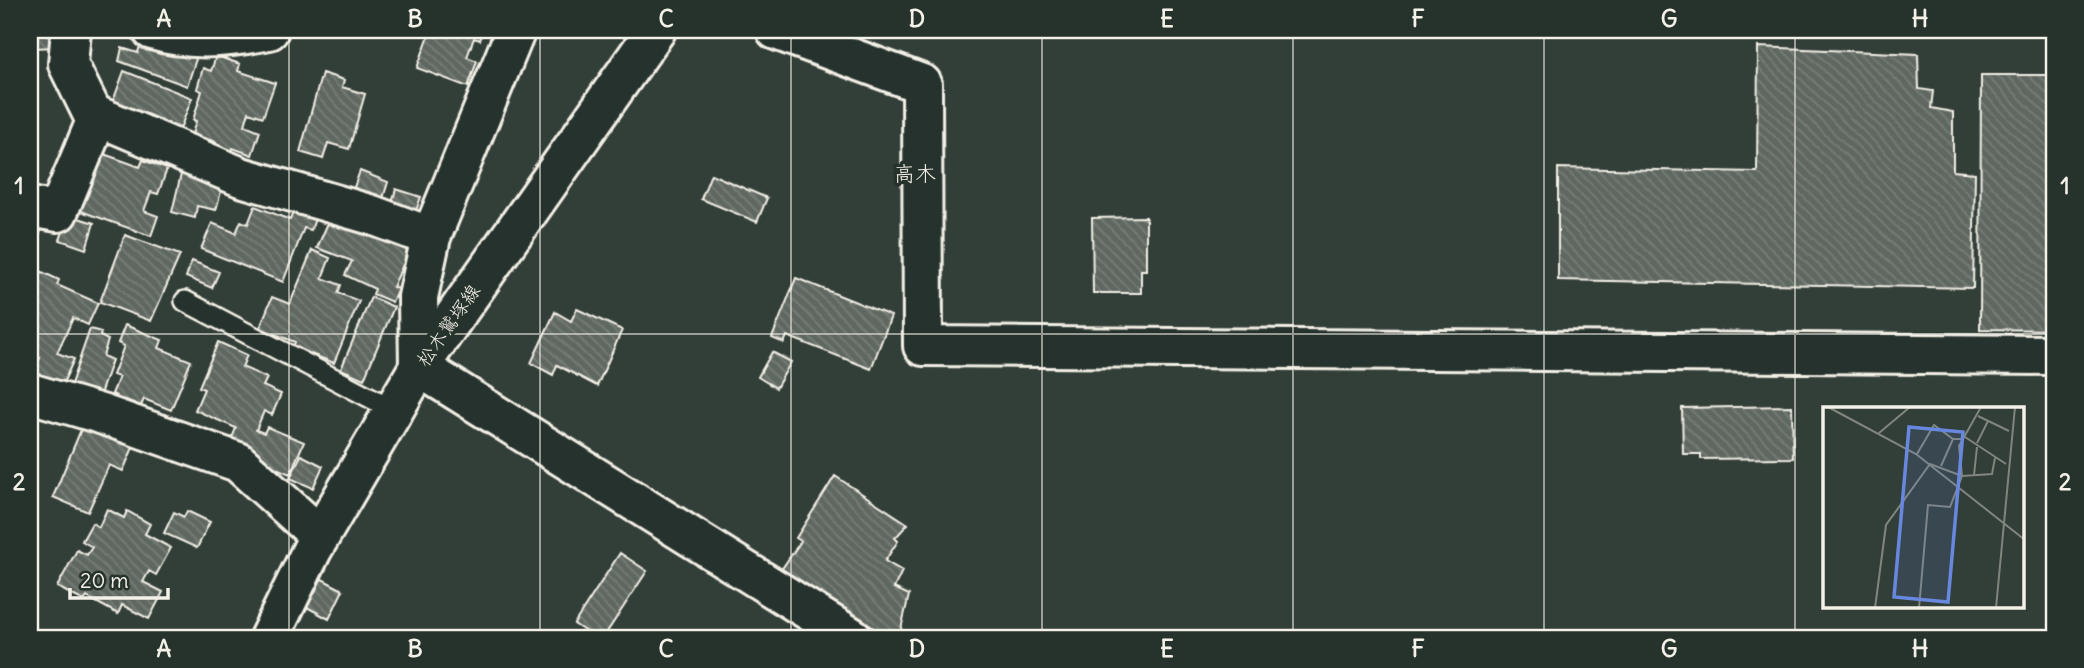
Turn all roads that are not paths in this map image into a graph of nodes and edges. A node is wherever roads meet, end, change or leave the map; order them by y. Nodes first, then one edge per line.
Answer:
1 (71, 30) edge
2 (152, 30) edge
3 (269, 30) edge
4 (516, 30) edge
5 (656, 30) edge
6 (776, 30) edge
7 (93, 114) junction
8 (30, 207) edge
9 (432, 237) junction
10 (186, 301) dead end
11 (2054, 355) edge
12 (419, 367) junction
13 (30, 393) edge
14 (394, 410) junction
15 (320, 536) junction
16 (269, 638) edge
17 (853, 638) edge

1 - 7 street
2 - 3 street
4 - 9 street
5 - 12 street, 松木鷲塚線
6 - 11 street
7 - 8 street
7 - 9 street
9 - 12 street
10 - 14 lane
12 - 14 street, 松木鷲塚線
12 - 17 street
13 - 15 street
14 - 15 street, 松木鷲塚線
15 - 16 street, 松木鷲塚線

